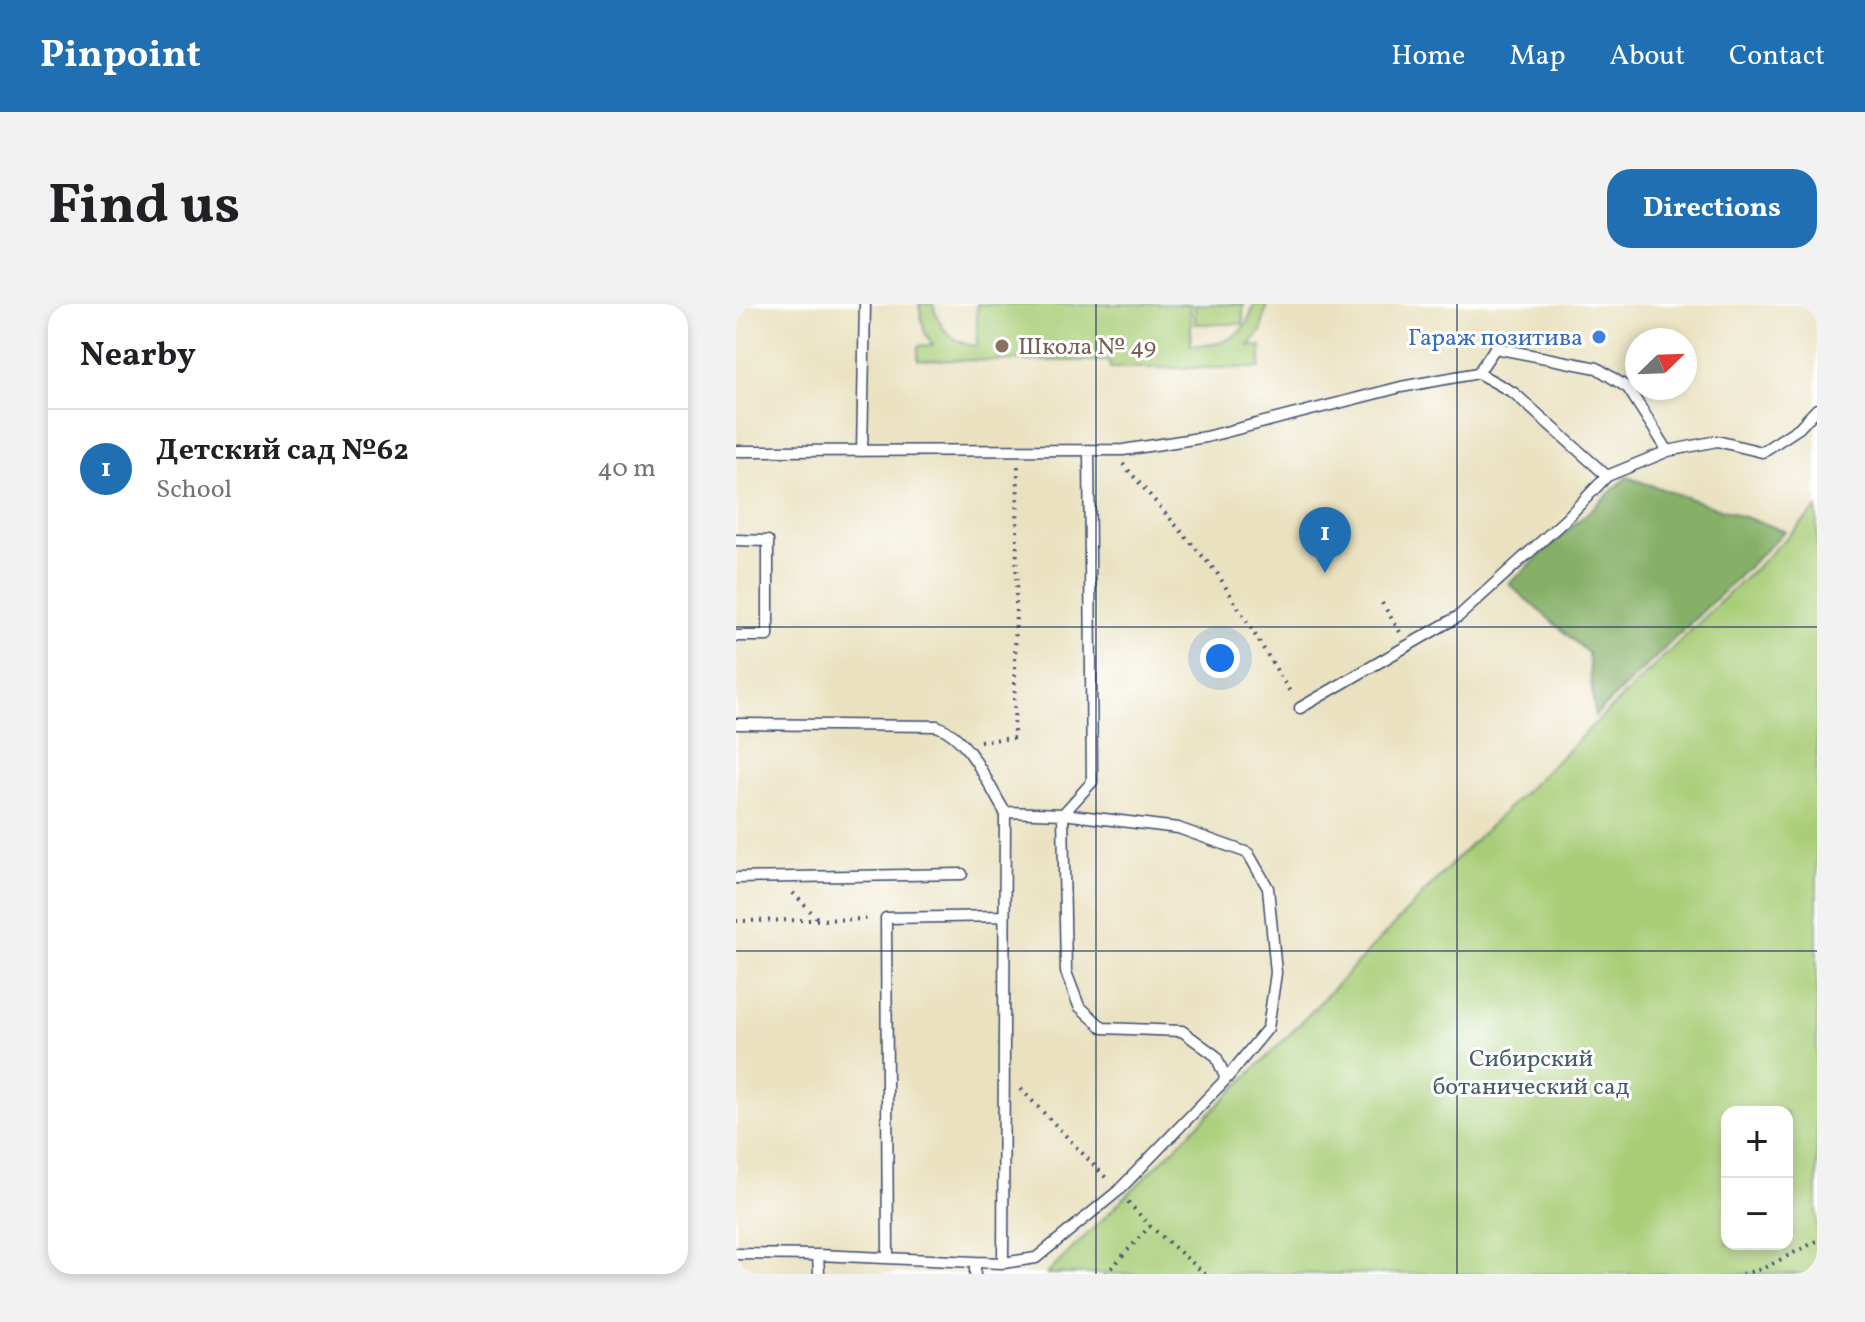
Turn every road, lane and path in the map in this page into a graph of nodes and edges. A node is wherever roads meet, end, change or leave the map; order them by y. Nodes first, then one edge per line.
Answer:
1 (865, 304) edge
2 (1478, 373) junction
3 (1817, 409) edge
4 (1089, 450) junction
5 (1123, 450) junction
6 (736, 451) edge
7 (862, 451) junction
8 (1018, 451) junction
9 (1668, 451) junction
10 (1607, 476) junction
11 (736, 540) edge
12 (736, 636) edge
13 (1300, 708) joint
14 (736, 724) edge
15 (963, 743) junction
16 (1005, 812) junction
17 (1063, 814) junction
18 (962, 874) dead end
19 (736, 878) edge
20 (778, 878) junction
21 (1004, 916) junction
22 (886, 918) junction
23 (819, 920) junction
24 (736, 921) edge
25 (1003, 1071) junction
26 (1226, 1079) junction
27 (1118, 1191) junction
28 (1150, 1226) junction
29 (1817, 1241) edge
30 (736, 1254) edge
31 (818, 1255) junction
32 (888, 1257) junction
33 (975, 1262) junction
34 (1003, 1263) junction
35 (819, 1274) edge
36 (975, 1274) edge
37 (1106, 1274) edge
38 (1205, 1274) edge
39 (1742, 1274) edge

1 - 7 lane
2 - 5 lane
2 - 9 lane
2 - 10 lane
3 - 9 lane
4 - 5 lane
4 - 8 lane
4 - 17 lane
5 - 13 path
6 - 7 lane
7 - 8 lane
8 - 15 path
9 - 10 lane
10 - 13 lane
11 - 12 lane
14 - 15 lane
15 - 16 lane
16 - 17 lane
16 - 21 lane
17 - 26 lane
17 - 26 lane
18 - 20 lane
19 - 20 lane
20 - 23 path
21 - 22 lane
21 - 25 lane
22 - 23 path
22 - 32 lane
23 - 24 path
25 - 27 path
25 - 34 lane
26 - 27 lane
27 - 28 path
27 - 34 lane
28 - 37 path
28 - 38 path
29 - 39 path
30 - 31 lane
31 - 32 lane
31 - 35 lane
32 - 33 lane
33 - 34 lane
33 - 36 lane

